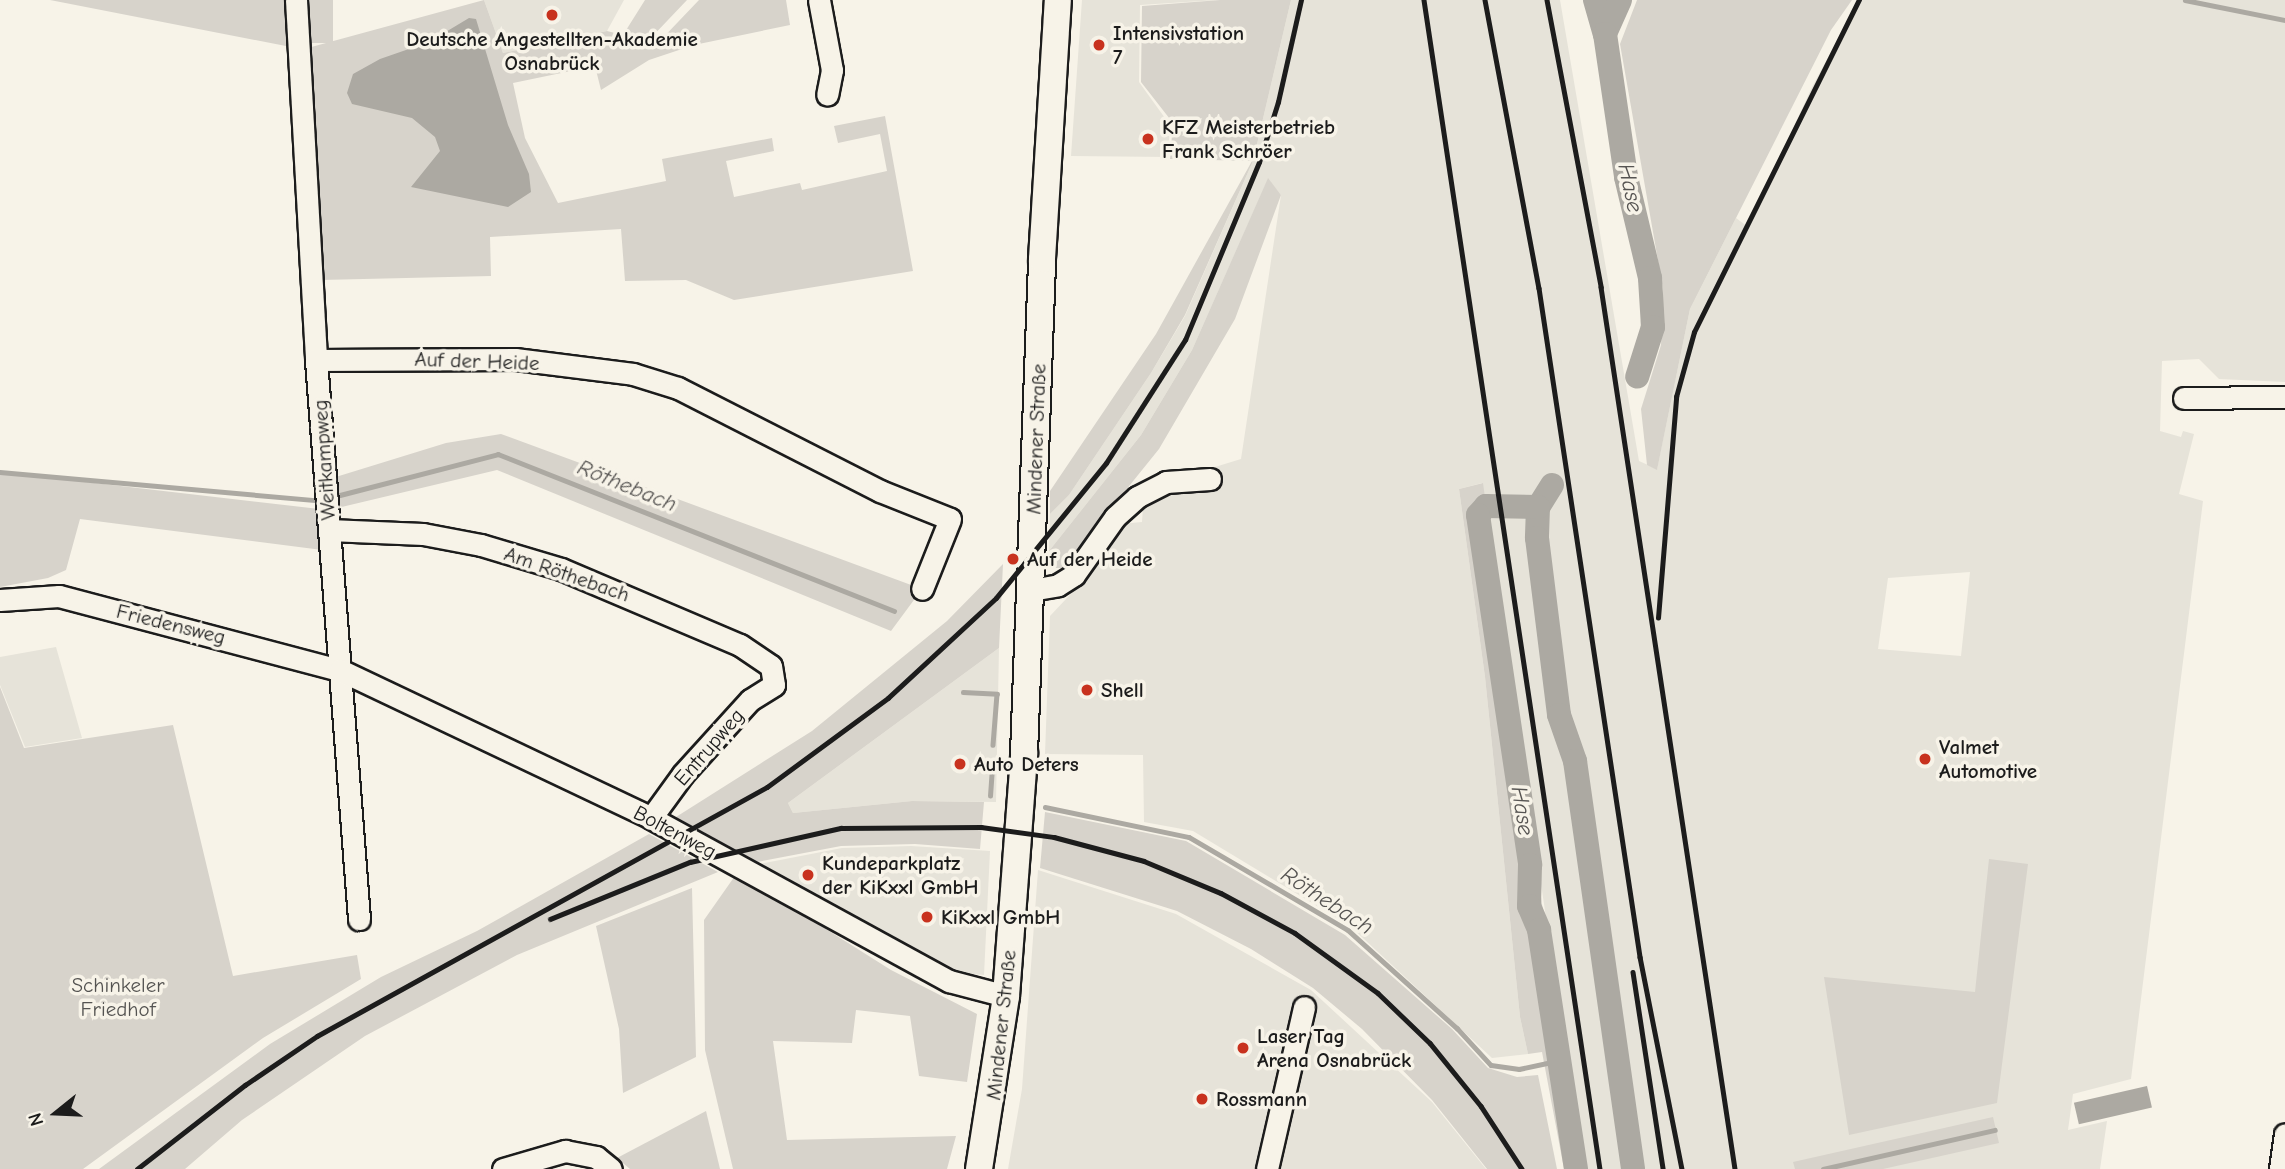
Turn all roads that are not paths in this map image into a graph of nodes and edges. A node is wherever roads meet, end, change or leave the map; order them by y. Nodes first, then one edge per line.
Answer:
1 (296, 0) edge
2 (818, 0) edge
3 (1058, 0) edge
4 (827, 95) dead end
5 (316, 360) junction
6 (2285, 397) edge
7 (2184, 398) dead end
8 (1210, 479) dead end
9 (329, 530) junction
10 (922, 589) dead end
11 (1031, 590) junction
12 (0, 600) edge
13 (340, 670) junction
14 (774, 685) joint
15 (651, 818) junction
16 (359, 919) dead end
17 (1006, 996) junction
18 (1304, 1007) dead end
19 (2285, 1134) edge
20 (503, 1169) edge
21 (611, 1169) edge
22 (979, 1169) edge
23 (1267, 1169) edge
24 (2280, 1169) edge

1 - 5 street, Weitkampweg
2 - 4 street
3 - 11 main road, Mindener Straße
5 - 9 street, Weitkampweg
5 - 10 street, Auf der Heide
6 - 7 street
8 - 11 street
9 - 13 street, Weitkampweg
9 - 14 street, Am Röthebach
11 - 17 main road, Mindener Straße
12 - 13 street, Friedensweg
13 - 15 street, Boltenweg
13 - 16 street, Weitkampweg
14 - 15 street, Entrupweg
15 - 17 street, Boltenweg
17 - 22 main road, Mindener Straße
18 - 23 street
19 - 24 street
20 - 21 street

